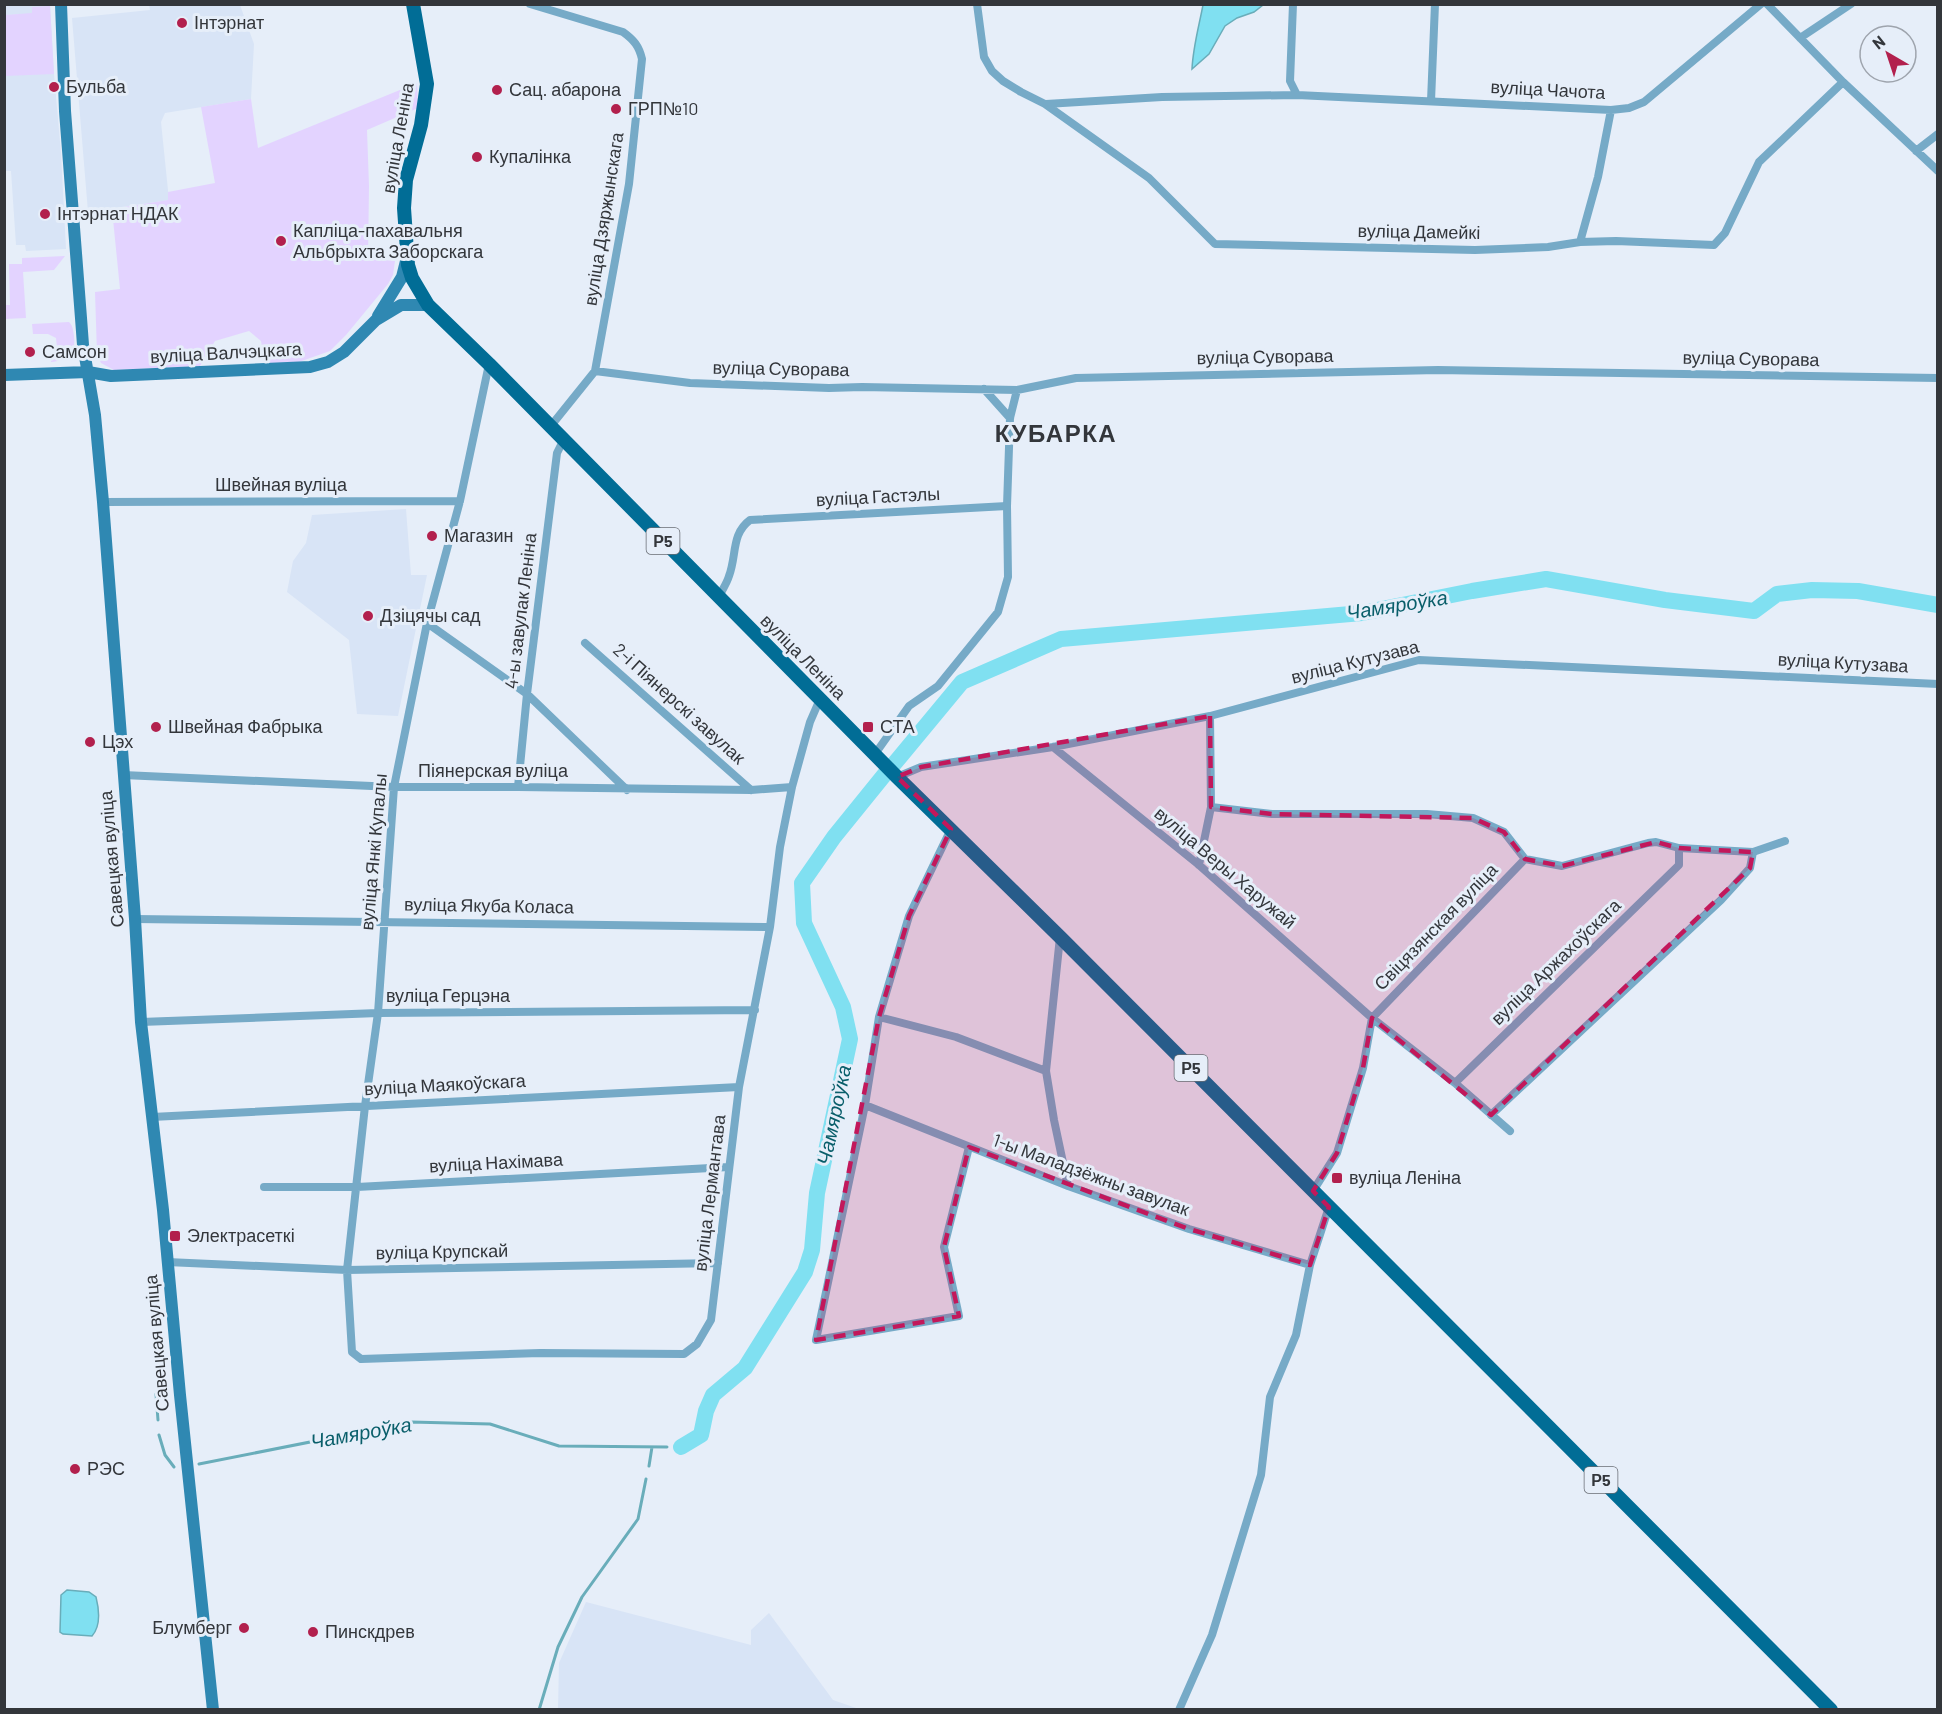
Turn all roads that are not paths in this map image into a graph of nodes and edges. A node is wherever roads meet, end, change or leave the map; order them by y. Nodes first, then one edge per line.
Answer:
1 (61, 4) edge
2 (413, 4) edge
3 (530, 4) edge
4 (977, 4) edge
5 (1293, 4) edge
6 (1435, 4) edge
7 (1761, 4) edge
8 (1767, 4) edge
9 (1851, 4) edge
10 (1800, 38) junction
11 (1843, 82) junction
12 (1297, 95) junction
13 (1431, 101) junction
14 (1045, 104) junction
15 (1611, 110) junction
16 (1938, 134) edge
17 (1916, 151) junction
18 (1938, 171) edge
19 (1580, 242) junction
20 (408, 252) junction
21 (428, 305) junction
22 (376, 320) junction
23 (489, 364) junction
24 (595, 371) junction
25 (88, 372) junction
26 (4, 375) edge
27 (1938, 378) edge
28 (984, 389) junction
29 (1017, 390) junction
30 (1010, 418) junction
31 (550, 428) junction
32 (563, 441) junction
33 (460, 501) junction
34 (103, 502) junction
35 (1007, 506) junction
36 (719, 597) junction
37 (427, 623) junction
38 (585, 643) dead end
39 (1938, 684) edge
40 (526, 694) junction
41 (820, 699) junction
42 (1210, 716) junction
43 (1053, 747) junction
44 (875, 754) junction
45 (123, 775) junction
46 (897, 777) junction
47 (394, 787) junction
48 (518, 787) junction
49 (792, 788) junction
50 (627, 790) junction
51 (751, 790) junction
52 (1211, 807) junction
53 (951, 830) junction
54 (1785, 841) dead end
55 (1679, 848) junction
56 (1753, 852) junction
57 (1525, 859) junction
58 (1199, 865) junction
59 (135, 919) junction
60 (384, 921) junction
61 (770, 927) junction
62 (1060, 937) junction
63 (755, 1010) junction
64 (378, 1013) junction
65 (879, 1017) junction
66 (1372, 1018) junction
67 (141, 1023) junction
68 (1046, 1071) junction
69 (1455, 1083) junction
70 (739, 1087) junction
71 (865, 1105) junction
72 (365, 1106) junction
73 (1491, 1115) junction
74 (152, 1117) junction
75 (1510, 1131) dead end
76 (969, 1147) junction
77 (729, 1167) junction
78 (1068, 1186) junction
79 (264, 1187) dead end
80 (357, 1187) junction
81 (1313, 1191) junction
82 (1329, 1208) junction
83 (167, 1262) junction
84 (718, 1263) junction
85 (1310, 1265) junction
86 (347, 1270) junction
87 (351, 1352) joint
88 (213, 1710) edge
89 (1179, 1710) edge
90 (1831, 1710) edge

1 - 25 street, Савецкая вуліца
2 - 20 main road, вуліца Леніна / Р5
3 - 24 street, вуліца Дзяржынскага
4 - 14 street, вуліца Дамейкі
5 - 12 street
6 - 13 street
7 - 15 street, вуліца Чачота
8 - 10 street
9 - 10 street
10 - 11 street
11 - 17 street
11 - 19 street, вуліца Дамейкі
12 - 13 street, вуліца Чачота
12 - 14 street, вуліца Чачота
13 - 15 street, вуліца Чачота
14 - 19 street, вуліца Дамейкі
15 - 19 street
16 - 17 street
17 - 18 street
20 - 21 main road, вуліца Леніна / Р5
20 - 22 street
21 - 22 street, вуліца Валчэцкага
21 - 23 main road, вуліца Леніна / Р5
22 - 25 street, вуліца Валчэцкага
23 - 31 main road, вуліца Леніна / Р5
23 - 33 street, вуліца Янкі Купалы
24 - 28 street, вуліца Суворава
24 - 31 street, вуліца Дзяржынскага
25 - 26 street, вуліца Валчэцкага
25 - 34 street, Савецкая вуліца
27 - 29 street, вуліца Суворава
28 - 29 street, вуліца Суворава
28 - 30 street
29 - 30 street
30 - 35 street
31 - 32 main road, вуліца Леніна / Р5
32 - 36 main road, вуліца Леніна / Р5
32 - 40 street, 4-ы завулак Леніна
33 - 34 street, Швейная вуліца
33 - 37 street, вуліца Янкі Купалы
34 - 45 street, Савецкая вуліца
35 - 36 street, вуліца Гастэлы
35 - 44 street
36 - 41 main road, вуліца Леніна / Р5
37 - 40 street
37 - 47 street, вуліца Янкі Купалы
38 - 51 street, 2-і Піянерскі завулак
39 - 42 street, вуліца Кутузава
40 - 48 street, 4-ы завулак Леніна
40 - 50 street
41 - 44 main road, вуліца Леніна / Р5
41 - 49 street, вуліца Лермантава
42 - 43 street, вуліца Кутузава
42 - 52 street
43 - 46 street, вуліца Кутузава
43 - 58 street, вуліца Веры Харужай
44 - 46 main road, вуліца Леніна / Р5
45 - 47 street, Піянерская вуліца
45 - 59 street, Савецкая вуліца
46 - 53 main road, вуліца Леніна / Р5
47 - 48 street, Піянерская вуліца
47 - 60 street, вуліца Янкі Купалы
48 - 50 street, Піянерская вуліца
49 - 51 street, Піянерская вуліца
49 - 61 street, вуліца Лермантава
50 - 51 street, Піянерская вуліца
52 - 57 street
52 - 58 street
53 - 62 main road, вуліца Леніна / Р5
53 - 65 street
54 - 56 street
55 - 56 street
55 - 57 street
55 - 69 street, вуліца Аржахоўскага
56 - 73 street
57 - 66 street, Свіцязянская вуліца
58 - 66 street, вуліца Веры Харужай
59 - 60 street, вуліца Якуба Коласа
59 - 67 street, Савецкая вуліца
60 - 61 street, вуліца Якуба Коласа
60 - 64 street, вуліца Янкі Купалы
61 - 63 street, вуліца Лермантава
62 - 68 street
62 - 81 main road, вуліца Леніна / Р5
63 - 64 street, вуліца Герцэна
63 - 70 street, вуліца Лермантава
64 - 67 street, вуліца Герцэна
64 - 72 street, вуліца Янкі Купалы
65 - 68 street
65 - 71 street
66 - 69 street, вуліца Веры Харужай
66 - 81 street
67 - 74 street, Савецкая вуліца
68 - 78 street
69 - 73 street, вуліца Веры Харужай
70 - 72 street, вуліца Маякоўскага
70 - 77 street, вуліца Лермантава
71 - 76 street, 1-ы Маладзёжны завулак
71 - 76 street
72 - 74 street, вуліца Маякоўскага
72 - 80 street, вуліца Янкі Купалы
73 - 75 street, вуліца Веры Харужай
74 - 83 street, Савецкая вуліца
76 - 78 street, 1-ы Маладзёжны завулак
77 - 80 street, вуліца Нахімава
77 - 84 street, вуліца Лермантава
78 - 85 street, 1-ы Маладзёжны завулак
79 - 80 street, вуліца Нахімава
80 - 86 street, вуліца Янкі Купалы
81 - 82 main road, вуліца Леніна / Р5
82 - 85 street
82 - 90 main road, вуліца Леніна / Р5
83 - 86 street, вуліца Крупскай
83 - 88 street, Савецкая вуліца
84 - 86 street, вуліца Крупскай
84 - 87 street, вуліца Лермантава
85 - 89 street
86 - 87 street, вуліца Янкі Купалы

